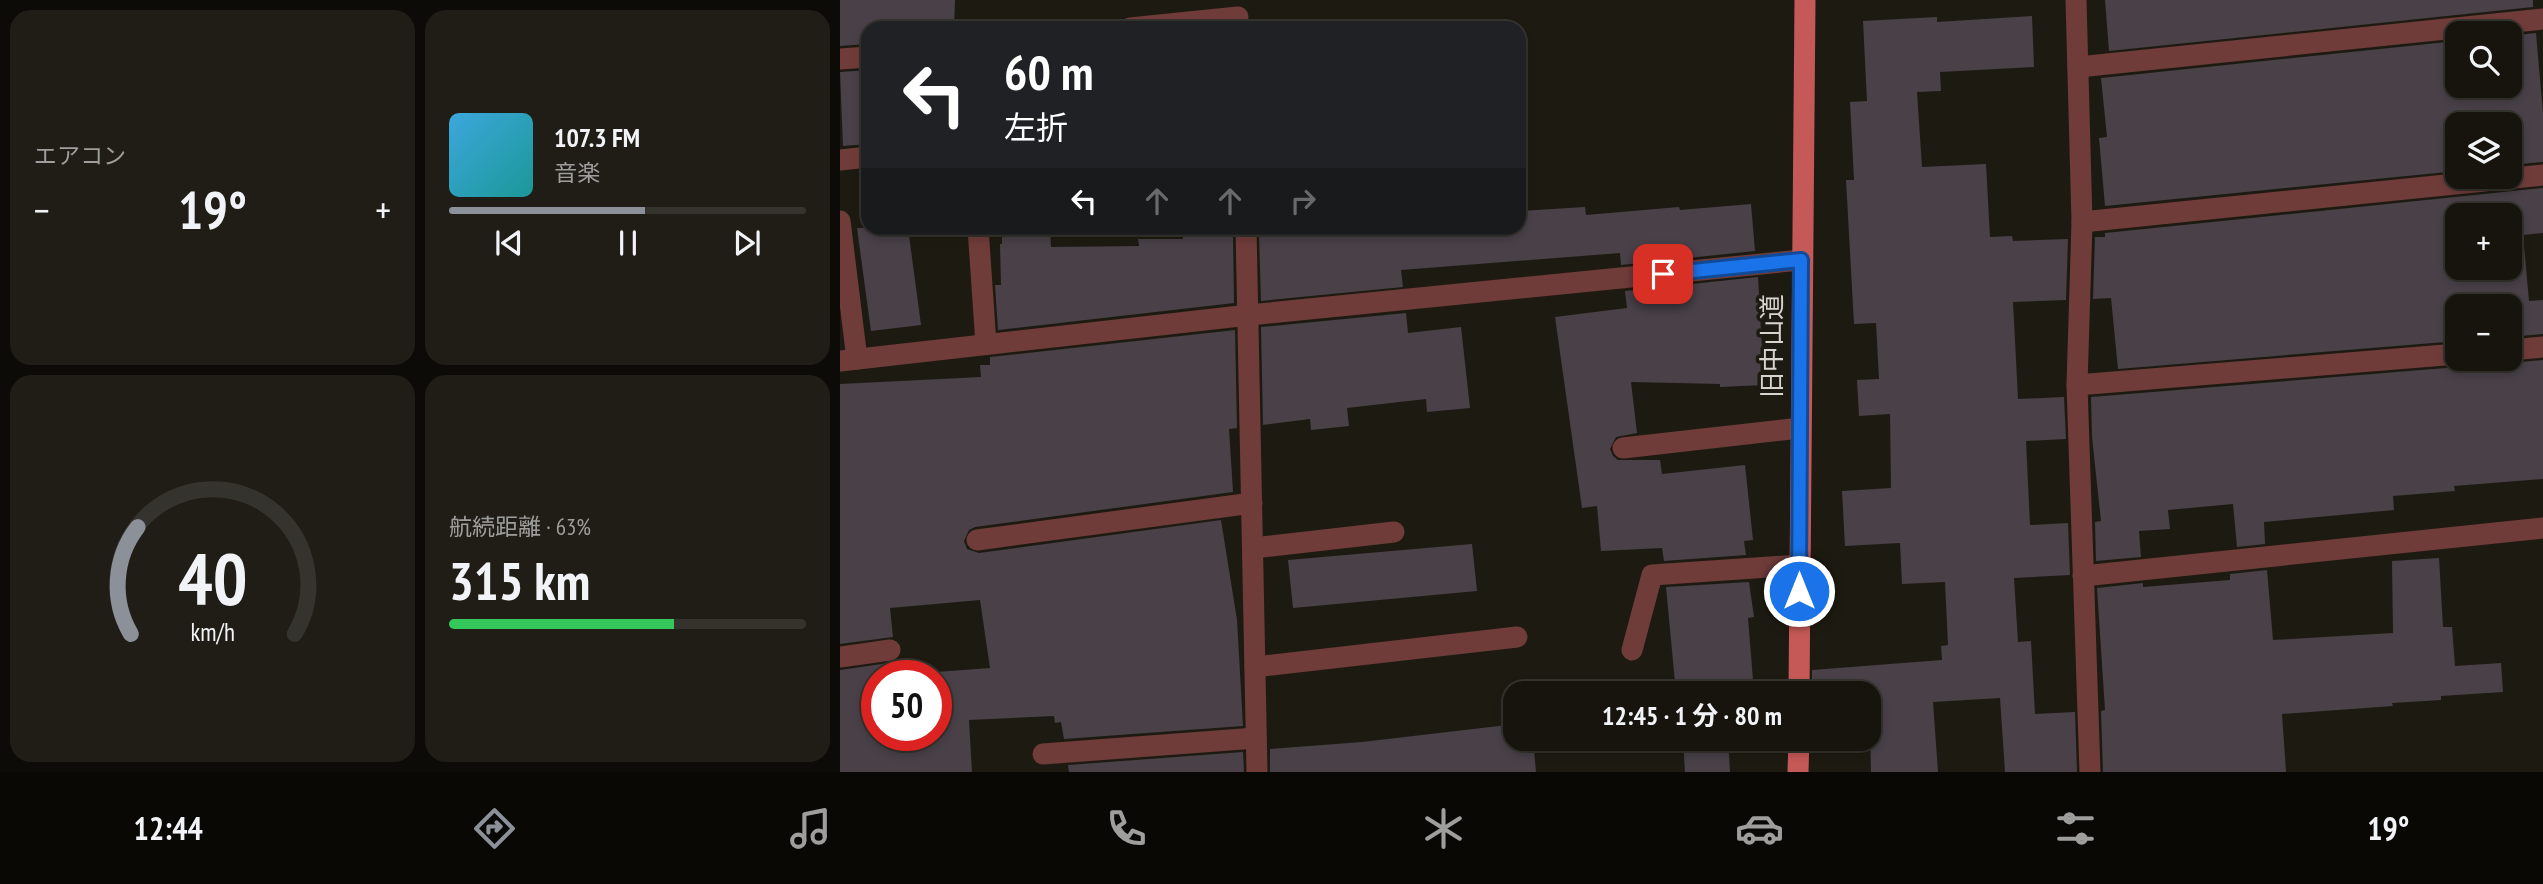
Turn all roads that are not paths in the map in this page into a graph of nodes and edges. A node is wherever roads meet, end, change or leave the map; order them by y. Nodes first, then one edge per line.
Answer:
1 (1805, 0) edge
2 (2076, 0) edge
3 (1238, 15) edge
4 (2543, 19) edge
5 (1188, 21) edge
6 (861, 58) edge
7 (840, 60) edge
8 (2078, 67) junction
9 (861, 158) edge
10 (840, 160) edge
11 (2543, 175) edge
12 (840, 221) edge
13 (2082, 222) junction
14 (978, 235) edge
15 (1246, 235) edge
16 (1801, 260) junction
17 (1249, 315) junction
18 (986, 344) junction
19 (2543, 348) edge
20 (2522, 349) edge
21 (2445, 355) edge
22 (849, 360) edge
23 (2077, 385) junction
24 (1800, 428) junction
25 (1623, 448) dead end
26 (1252, 503) junction
27 (2543, 528) edge
28 (1394, 532) dead end
29 (976, 540) dead end
30 (1253, 548) junction
31 (1799, 565) junction
32 (2083, 576) junction
33 (1517, 637) dead end
34 (890, 650) dead end
35 (1632, 650) dead end
36 (840, 657) edge
37 (1255, 667) junction
38 (1799, 681) edge
39 (1256, 738) junction
40 (1798, 751) edge
41 (1043, 754) dead end
42 (1256, 772) edge
43 (1798, 772) edge
44 (2090, 772) edge

1 - 16 main road, 旧中山道
2 - 8 street
3 - 5 street
4 - 8 street
6 - 7 street
8 - 13 street
9 - 10 street
11 - 13 street
12 - 22 street
13 - 23 street
14 - 18 street
15 - 17 street
16 - 17 street
16 - 24 main road, 旧中山道
17 - 18 street
17 - 26 street
18 - 22 street
19 - 20 street
21 - 23 street
23 - 32 street
24 - 25 street
24 - 31 main road, 旧中山道
26 - 29 street
26 - 30 street
27 - 32 street
28 - 30 street
30 - 37 street
31 - 35 street
31 - 38 main road, 旧中山道
32 - 44 street
33 - 37 street
34 - 36 street
37 - 39 street
39 - 41 street
39 - 42 street
40 - 43 main road

